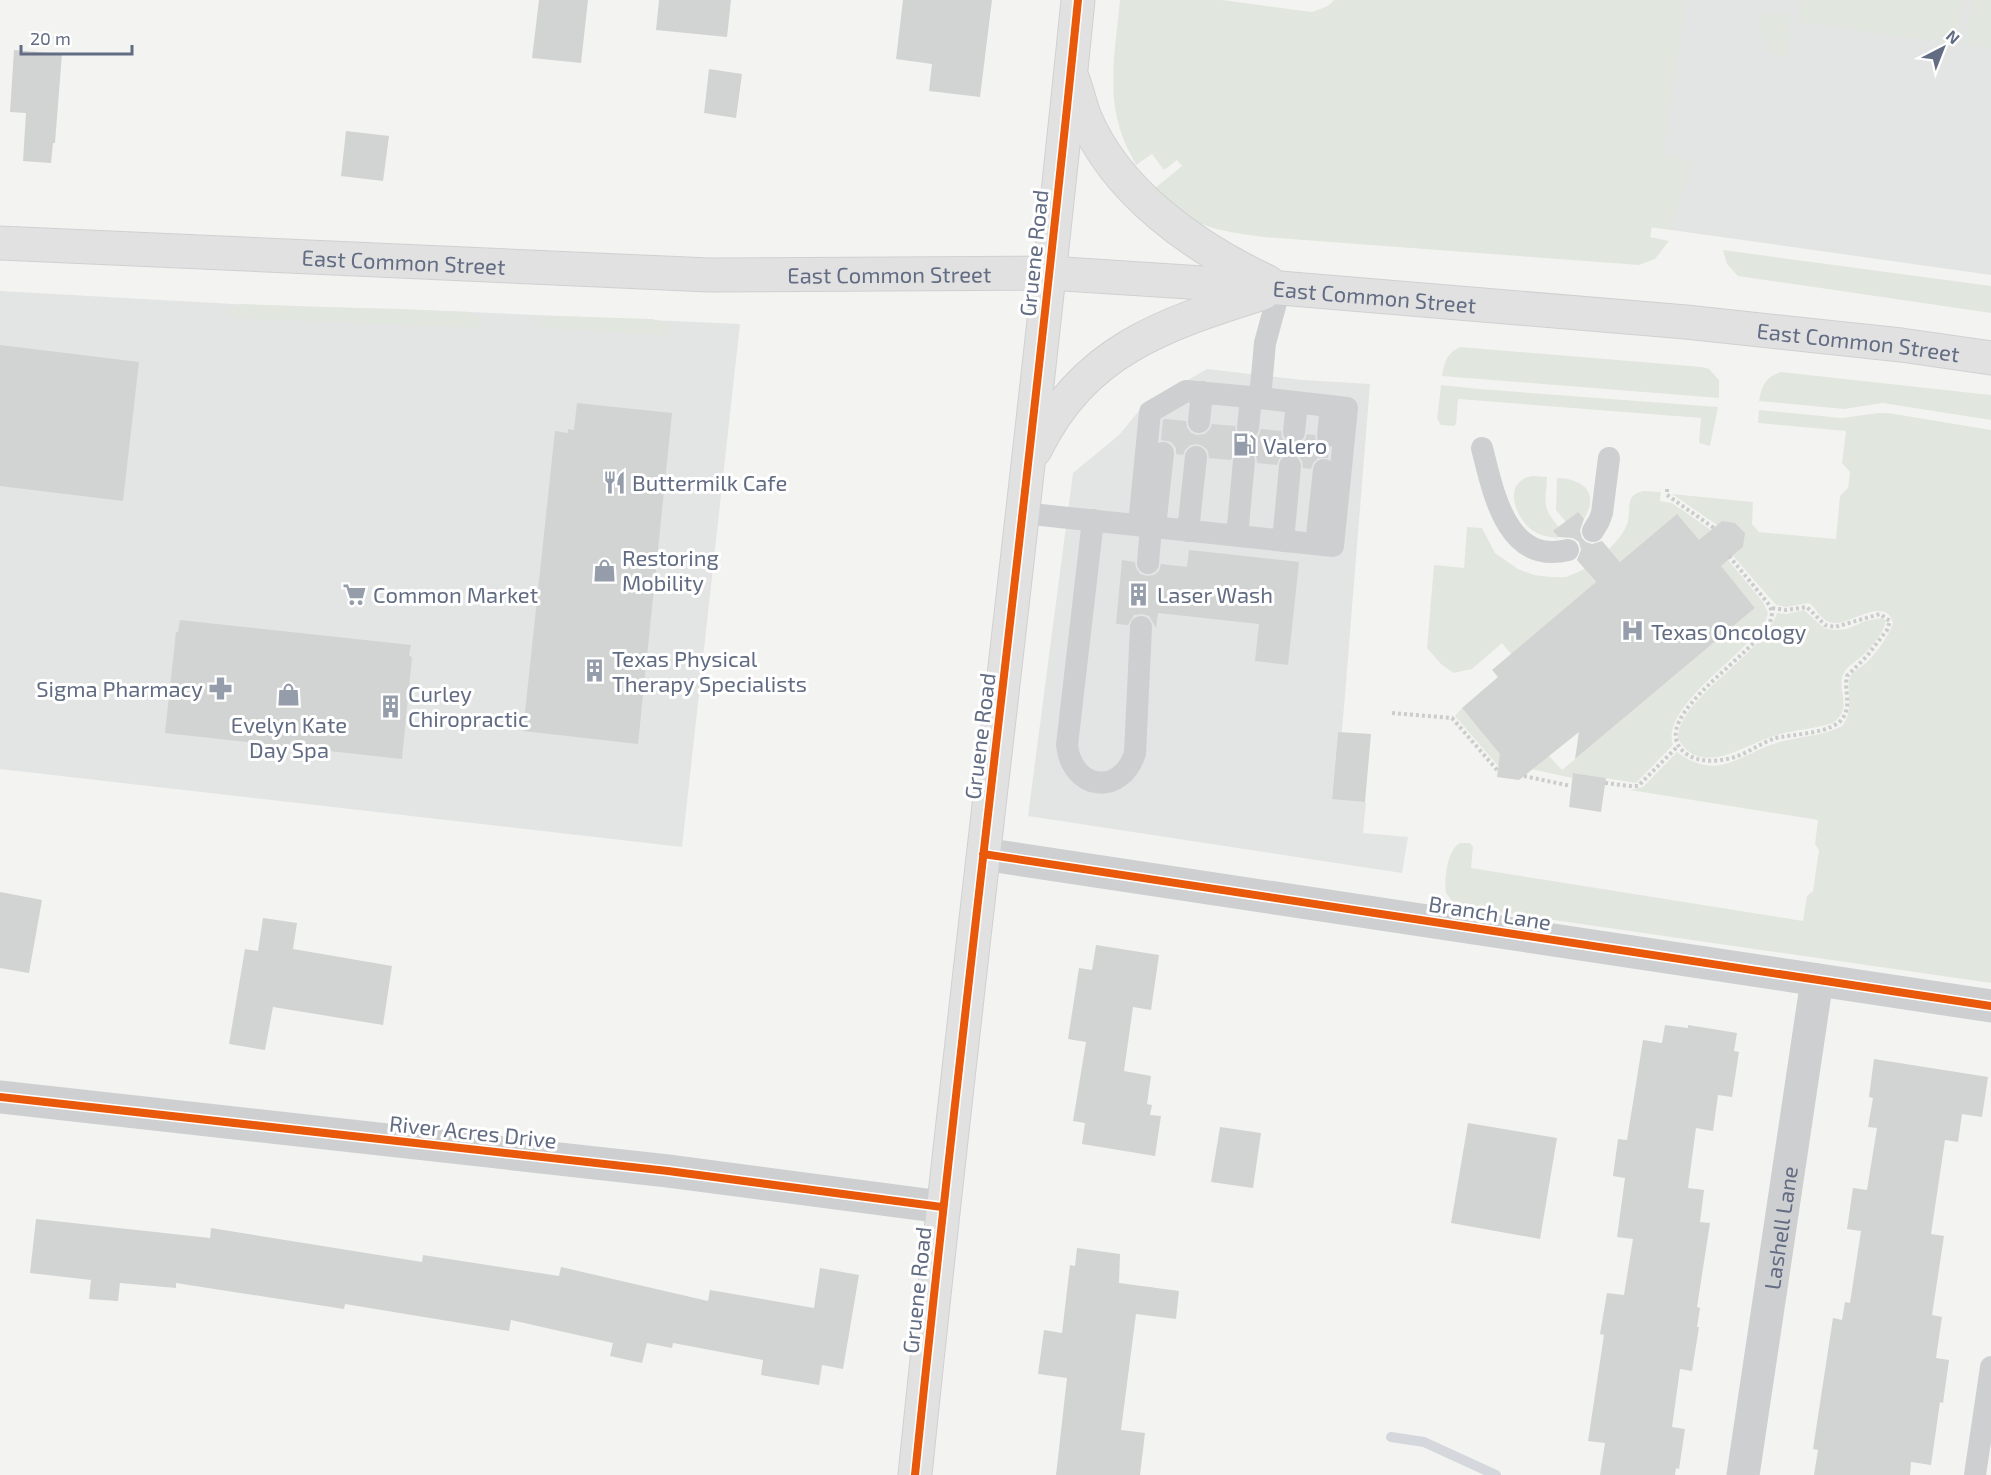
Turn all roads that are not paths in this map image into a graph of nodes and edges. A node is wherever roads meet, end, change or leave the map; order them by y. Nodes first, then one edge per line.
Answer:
1 (1078, 0) edge
2 (1071, 72) junction
3 (0, 243) edge
4 (1049, 273) junction
5 (1280, 288) junction
6 (1991, 358) edge
7 (1202, 392) junction
8 (1255, 398) junction
9 (1297, 402) junction
10 (1331, 406) junction
11 (1199, 422) dead end
12 (1248, 428) dead end
13 (1294, 432) dead end
14 (1328, 436) dead end
15 (1482, 448) dead end
16 (1163, 453) dead end
17 (1196, 457) dead end
18 (1609, 458) dead end
19 (1244, 461) dead end
20 (1028, 465) junction
21 (1290, 466) dead end
22 (1324, 470) dead end
23 (1022, 513) junction
24 (1093, 520) junction
25 (1149, 526) junction
26 (1188, 531) junction
27 (1593, 531) dead end
28 (1237, 536) junction
29 (1283, 541) junction
30 (1316, 544) junction
31 (1568, 550) dead end
32 (1148, 563) dead end
33 (1141, 627) dead end
34 (983, 854) junction
35 (1816, 980) junction
36 (1991, 1006) edge
37 (0, 1097) edge
38 (942, 1207) junction
39 (1991, 1367) edge
40 (915, 1475) edge
41 (1743, 1475) edge
42 (1975, 1475) edge

1 - 2 street, Gruene Road
2 - 4 street, Gruene Road
2 - 5 street
3 - 4 street, East Common Street
4 - 5 street, East Common Street
4 - 20 street, Gruene Road
5 - 6 street, East Common Street
5 - 8 lane
5 - 20 street
7 - 8 lane
7 - 11 lane
7 - 25 lane
8 - 9 lane
8 - 12 lane
9 - 10 lane
9 - 13 lane
10 - 14 lane
10 - 30 lane
15 - 31 lane
16 - 25 lane
17 - 26 lane
18 - 27 lane
19 - 28 lane
20 - 23 street, Gruene Road
21 - 29 lane
22 - 30 lane
23 - 24 lane
23 - 34 street, Gruene Road
24 - 25 lane
24 - 33 lane
25 - 26 lane
25 - 32 lane
26 - 28 lane
28 - 29 lane
29 - 30 lane
34 - 35 street, Branch Lane
34 - 38 street, Gruene Road
35 - 36 street, Branch Lane
35 - 41 street, Lashell Lane
37 - 38 street, River Acres Drive
38 - 40 street, Gruene Road
39 - 42 lane

